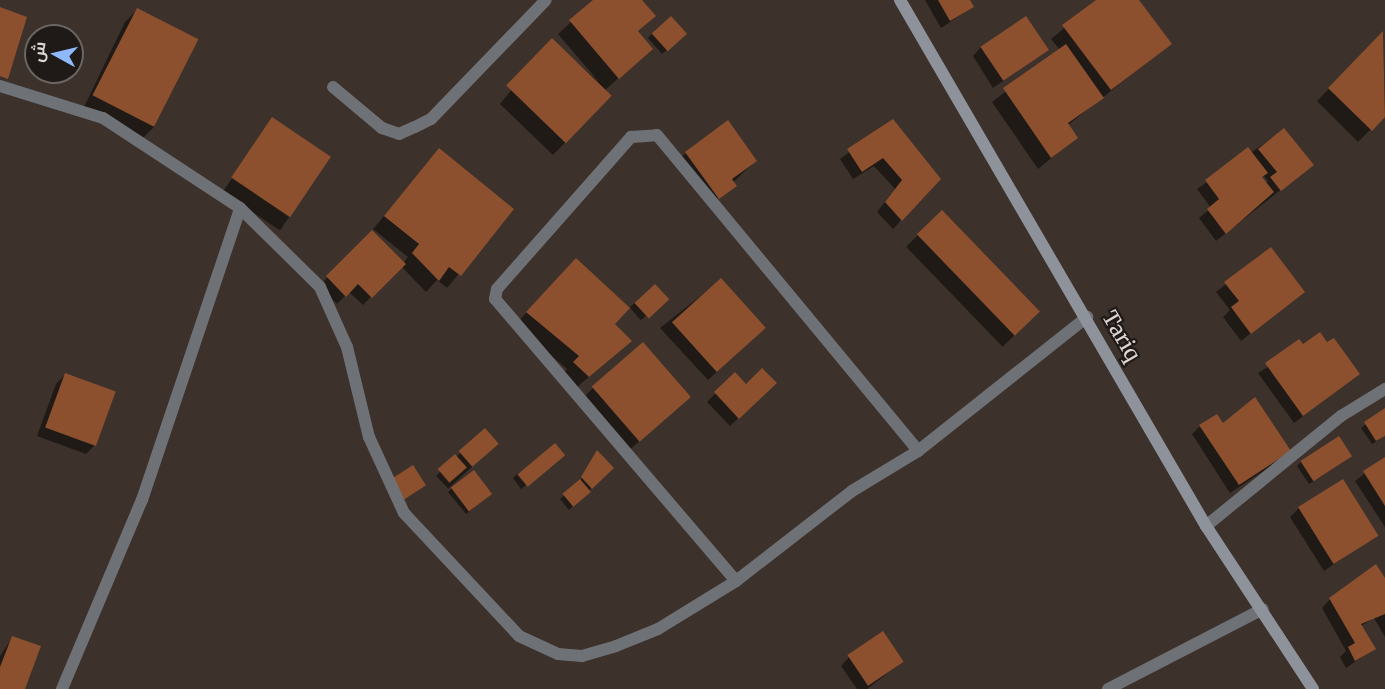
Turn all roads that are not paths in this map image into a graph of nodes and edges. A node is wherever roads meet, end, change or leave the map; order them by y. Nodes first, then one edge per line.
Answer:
1 (546, 0) edge
2 (900, 0) edge
3 (0, 86) edge
4 (333, 87) dead end
5 (240, 208) junction
6 (1087, 317) junction
7 (1385, 390) edge
8 (918, 451) junction
9 (1206, 526) junction
10 (736, 581) junction
11 (1263, 609) junction
12 (62, 689) edge
13 (1108, 689) edge
14 (1313, 689) edge

1 - 4 street
2 - 6 main road, Tariq
3 - 5 street
5 - 10 street
5 - 12 street
6 - 8 street
6 - 9 main road, Tariq
7 - 9 street
8 - 10 street
8 - 10 street
9 - 11 main road, Tariq
11 - 13 street
11 - 14 main road, Tariq

